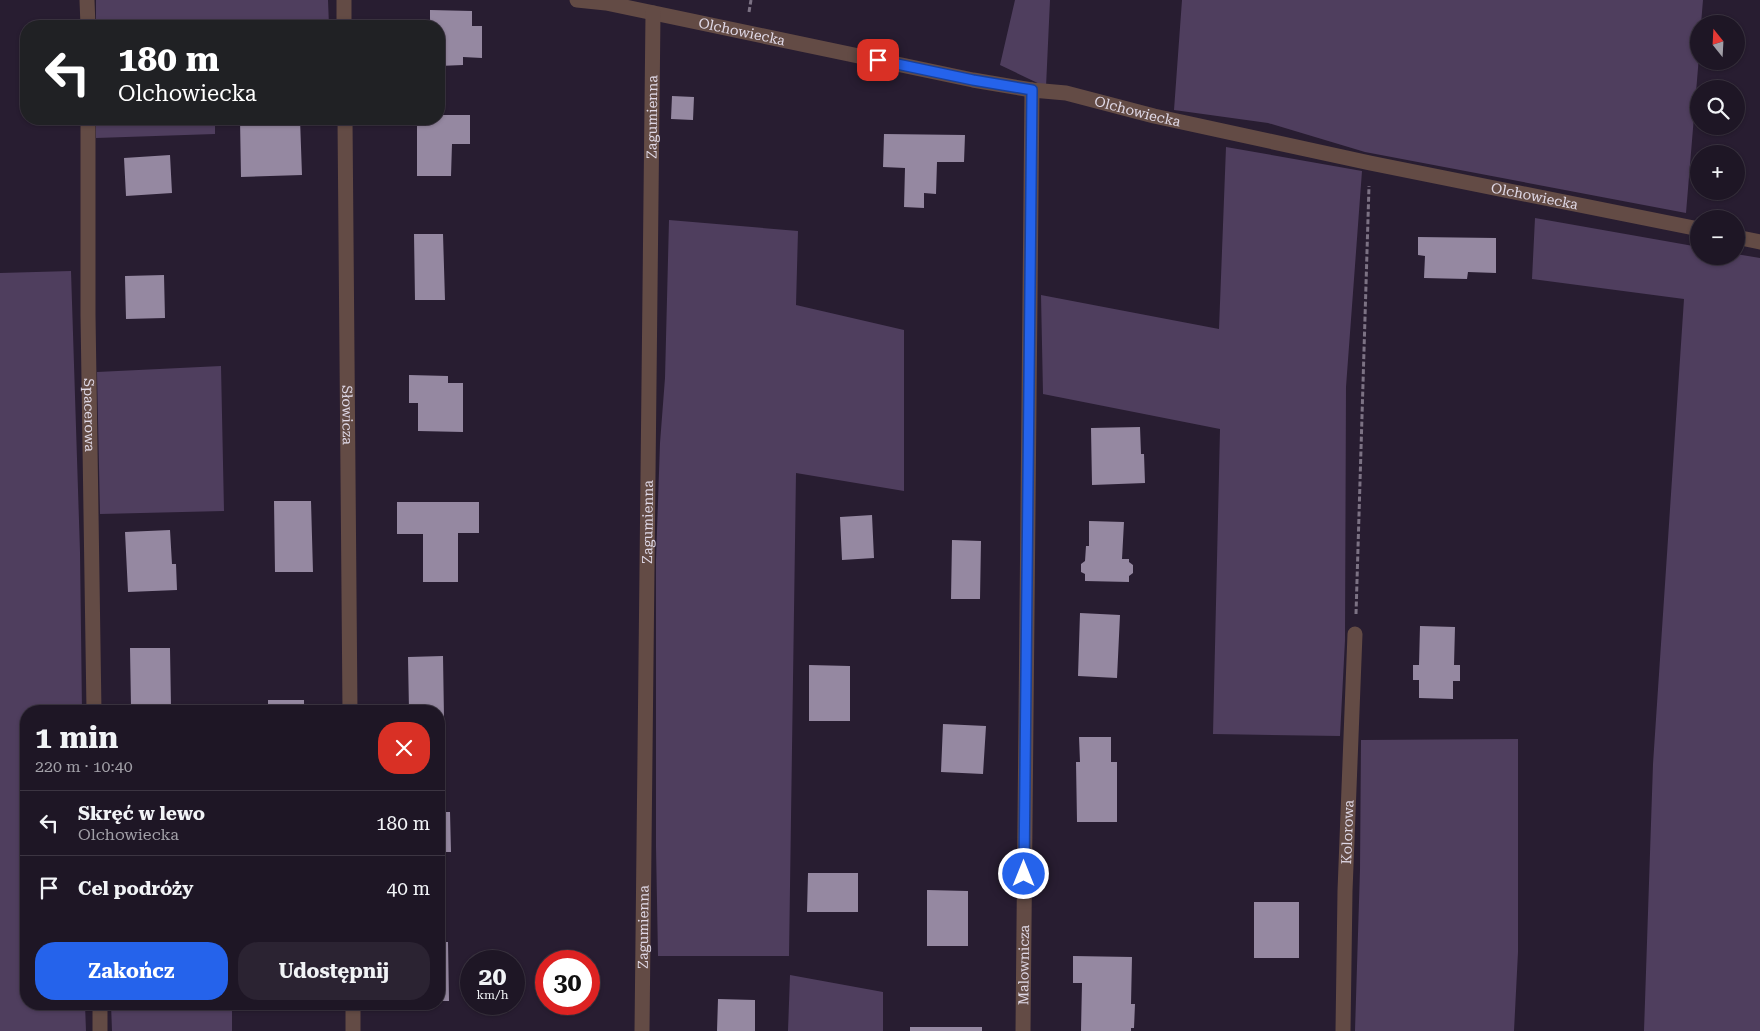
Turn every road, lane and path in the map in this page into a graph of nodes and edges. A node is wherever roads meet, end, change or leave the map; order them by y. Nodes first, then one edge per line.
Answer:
1 (88, 0) edge
2 (344, 0) edge
3 (577, 0) edge
4 (653, 13) junction
5 (88, 20) edge
6 (344, 20) edge
7 (1032, 90) junction
8 (88, 125) edge
9 (345, 125) edge
10 (1370, 162) junction
11 (1690, 227) edge
12 (1745, 239) edge
13 (1760, 242) edge
14 (1355, 639) joint
15 (94, 705) edge
16 (350, 705) edge
17 (100, 1010) edge
18 (353, 1010) edge
19 (100, 1031) edge
20 (353, 1031) edge
21 (642, 1031) edge
22 (1023, 1031) edge
23 (1343, 1031) edge

1 - 5 street
2 - 6 street
3 - 4 street, Olchowiecka
4 - 7 street, Olchowiecka
4 - 21 street, Zagumienna
7 - 10 street, Olchowiecka
7 - 22 street, Malownicza
8 - 15 street, Spacerowa
9 - 16 street, Słowicza
10 - 11 street, Olchowiecka
10 - 14 path
12 - 13 street
14 - 23 street, Kolorowa
17 - 19 street
18 - 20 street

